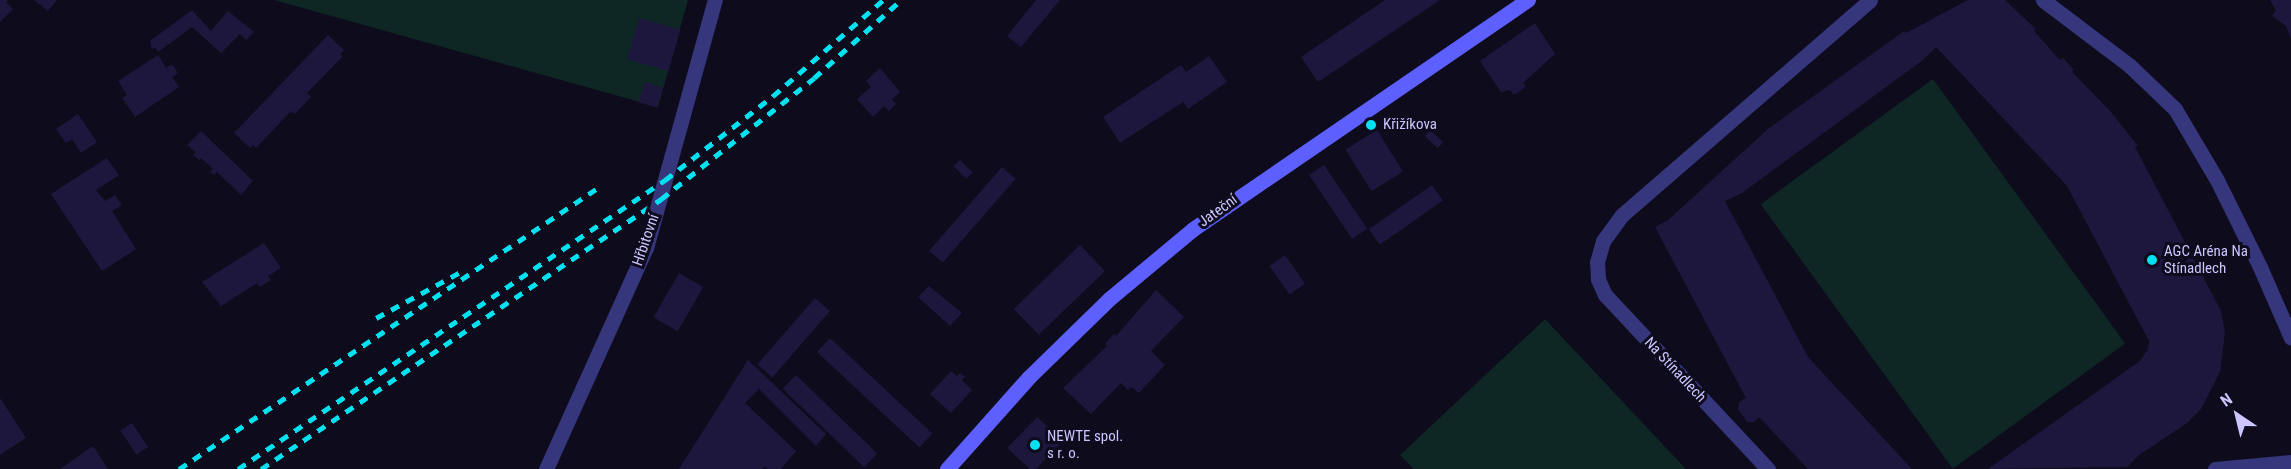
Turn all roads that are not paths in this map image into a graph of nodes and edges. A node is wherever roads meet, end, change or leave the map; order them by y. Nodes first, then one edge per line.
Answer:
1 (715, 0) edge
2 (1528, 0) edge
3 (1870, 0) edge
4 (2043, 0) edge
5 (2291, 338) edge
6 (2291, 462) edge
7 (546, 469) edge
8 (947, 469) edge
9 (1768, 469) edge
10 (2215, 469) edge

1 - 7 street, Hřbitovní
2 - 8 main road, Jateční
3 - 9 street, Na Stínadlech
4 - 5 street
6 - 10 street

